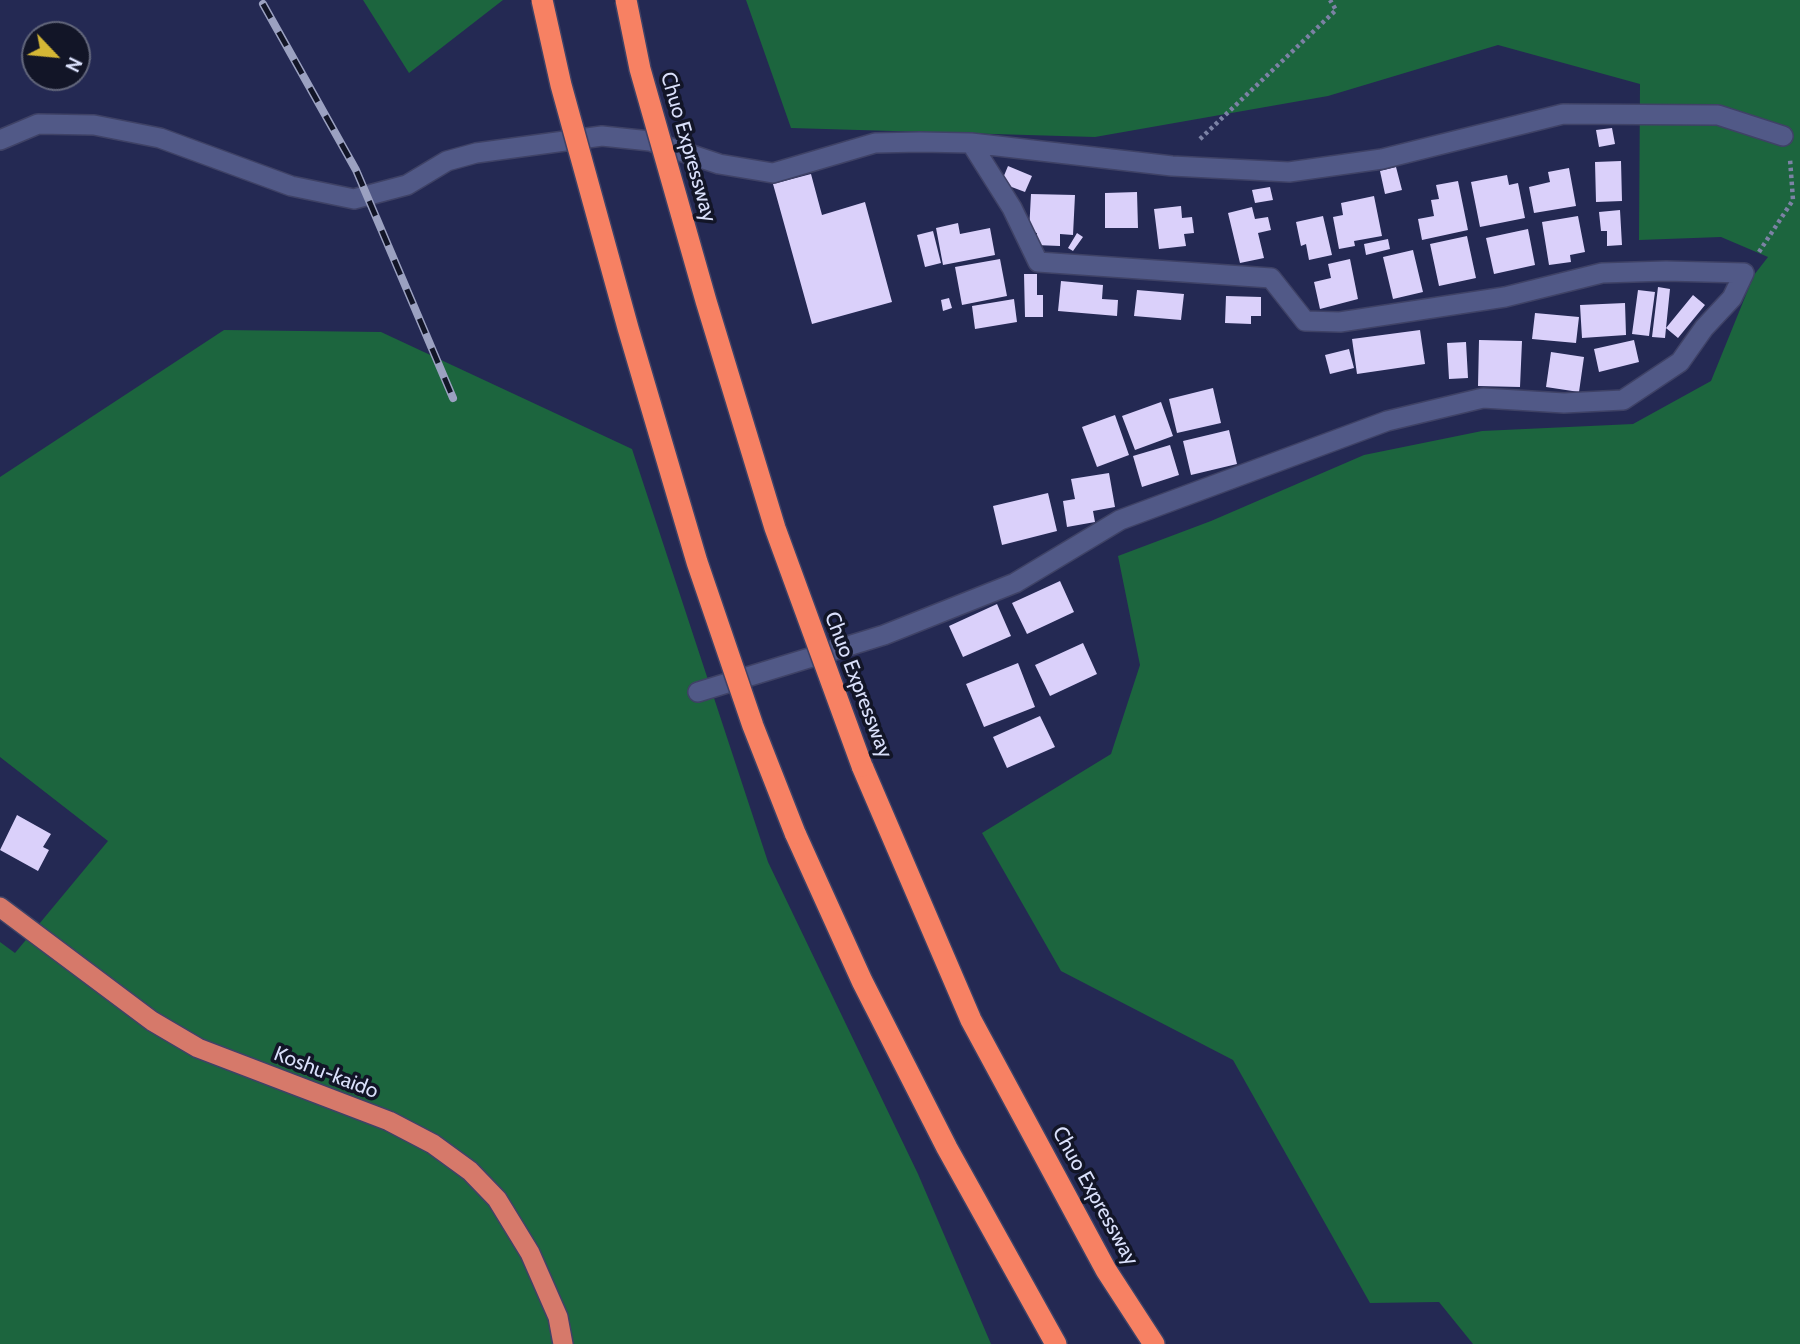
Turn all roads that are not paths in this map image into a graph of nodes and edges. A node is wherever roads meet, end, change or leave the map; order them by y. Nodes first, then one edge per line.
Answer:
1 (542, 0) edge
2 (626, 0) edge
3 (1783, 136) road end
4 (0, 140) edge
5 (971, 143) junction
6 (698, 692) dead end
7 (0, 906) edge
8 (563, 1344) edge
9 (1056, 1344) edge
10 (1154, 1344) edge

1 - 9 highway, bridge
2 - 10 highway, Chuo Expressway, bridge
3 - 5 street
4 - 5 street
5 - 6 street
7 - 8 highway, Koshu-kaido

